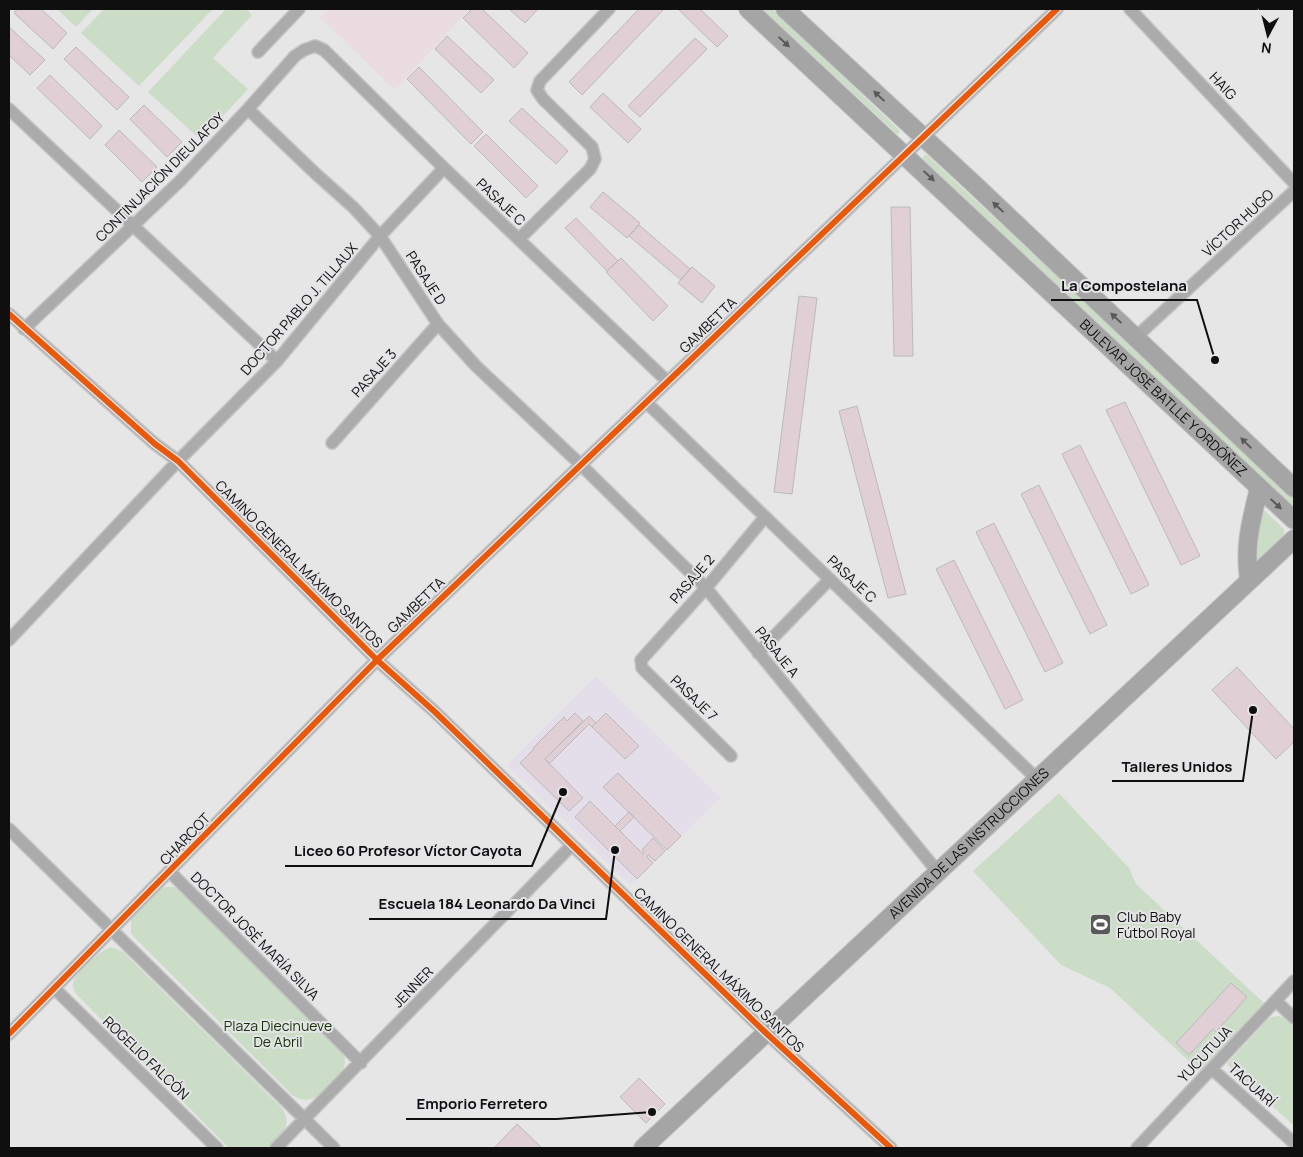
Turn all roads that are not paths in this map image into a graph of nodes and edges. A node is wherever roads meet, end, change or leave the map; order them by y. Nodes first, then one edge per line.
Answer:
1 (299, 9) edge
2 (609, 9) edge
3 (748, 9) edge
4 (785, 9) edge
5 (1057, 9) edge
6 (1130, 9) edge
7 (315, 46) joint
8 (258, 52) dead end
9 (9, 108) edge
10 (248, 109) junction
11 (922, 136) junction
12 (904, 154) junction
13 (444, 168) junction
14 (1294, 183) edge
15 (1294, 191) edge
16 (133, 226) junction
17 (380, 236) junction
18 (518, 239) junction
19 (9, 314) edge
20 (438, 324) junction
21 (24, 329) junction
22 (1136, 337) junction
23 (277, 362) junction
24 (667, 381) junction
25 (646, 402) junction
26 (332, 443) dead end
27 (178, 461) junction
28 (580, 464) junction
29 (1259, 488) junction
30 (1294, 488) edge
31 (765, 517) junction
32 (1294, 520) edge
33 (1294, 539) edge
34 (830, 579) junction
35 (1250, 580) junction
36 (706, 588) junction
37 (9, 640) edge
38 (758, 653) junction
39 (377, 660) junction
40 (641, 660) joint
41 (731, 756) dead end
42 (1037, 779) junction
43 (9, 829) edge
44 (571, 846) junction
45 (938, 871) junction
46 (170, 872) junction
47 (112, 930) junction
48 (1294, 981) edge
49 (54, 988) junction
50 (1276, 1001) junction
51 (1294, 1018) edge
52 (766, 1033) junction
53 (9, 1034) edge
54 (361, 1063) junction
55 (1212, 1069) junction
56 (305, 1119) junction
57 (1294, 1143) edge
58 (217, 1148) edge
59 (276, 1148) edge
60 (334, 1148) edge
61 (643, 1148) edge
62 (891, 1148) edge
63 (1138, 1148) edge

1 - 8 street
2 - 18 street
3 -> 12 main road, BULEVAR JOSÉ BATLLE Y ORDÓÑEZ
11 -> 4 main road, BULEVAR JOSÉ BATLLE Y ORDÓÑEZ
5 - 11 street, GAMBETTA
6 - 14 street, HAIG
7 - 10 street, CONTINUACIÓN DIEULAFOY
7 - 13 street, PASAJE C
9 - 16 street
10 - 16 street, CONTINUACIÓN DIEULAFOY
10 - 17 street, PASAJE D
11 - 12 street, GAMBETTA
22 -> 11 main road, BULEVAR JOSÉ BATLLE Y ORDÓÑEZ
12 - 24 street, GAMBETTA
12 -> 29 main road, BULEVAR JOSÉ BATLLE Y ORDÓÑEZ
13 - 17 street, DOCTOR PABLO J. TILLAUX
13 - 18 street, PASAJE C
15 - 22 street, VÍCTOR HUGO
16 - 21 street, CONTINUACIÓN DIEULAFOY
16 - 23 street
17 - 20 street, PASAJE D
17 - 23 street, DOCTOR PABLO J. TILLAUX
18 - 24 street, PASAJE C
19 - 21 street, CAMINO GENERAL MÁXIMO SANTOS
20 - 26 street, PASAJE 3
20 - 28 street, PASAJE D
21 - 27 street, CAMINO GENERAL MÁXIMO SANTOS
30 -> 22 main road, BULEVAR JOSÉ BATLLE Y ORDÓÑEZ
23 - 27 street, DOCTOR PABLO J. TILLAUX
24 - 25 street, GAMBETTA
25 - 28 street, GAMBETTA
25 - 31 street, PASAJE C
27 - 37 street, DOCTOR PABLO J. TILLAUX
27 - 39 street, CAMINO GENERAL MÁXIMO SANTOS
28 - 36 street, PASAJE A
28 - 39 street, GAMBETTA
29 -> 32 main road, BULEVAR JOSÉ BATLLE Y ORDÓÑEZ
29 - 35 main road
31 - 34 street, PASAJE C
31 - 36 street, PASAJE 2
33 - 35 main road, AVENIDA DE LAS INSTRUCCIONES
34 - 38 street
34 - 42 street, PASAJE C
35 - 42 main road, AVENIDA DE LAS INSTRUCCIONES
36 - 38 street, PASAJE A
36 - 40 street, PASAJE 2
38 - 45 street, PASAJE A
39 - 44 street, CAMINO GENERAL MÁXIMO SANTOS
39 - 46 street, CHARCOT
40 - 41 street, PASAJE 7
42 - 45 main road, AVENIDA DE LAS INSTRUCCIONES
43 - 47 street
44 - 52 street, CAMINO GENERAL MÁXIMO SANTOS
44 - 54 street, JENNER
45 - 52 main road, AVENIDA DE LAS INSTRUCCIONES
46 - 47 street, CHARCOT
46 - 54 street, DOCTOR JOSÉ MARÍA SILVA
47 - 49 street, CHARCOT
47 - 56 street
48 - 50 street, YUCUTUJA
49 - 53 street, CHARCOT
49 - 58 street, ROGELIO FALCÓN
50 - 51 street
50 - 55 street, YUCUTUJA
52 - 61 main road, AVENIDA DE LAS INSTRUCCIONES
52 - 62 street, CAMINO GENERAL MÁXIMO SANTOS
54 - 56 street, JENNER
55 - 57 street, TACUARÍ
55 - 63 street, YUCUTUJA
56 - 59 street, JENNER
56 - 60 street

